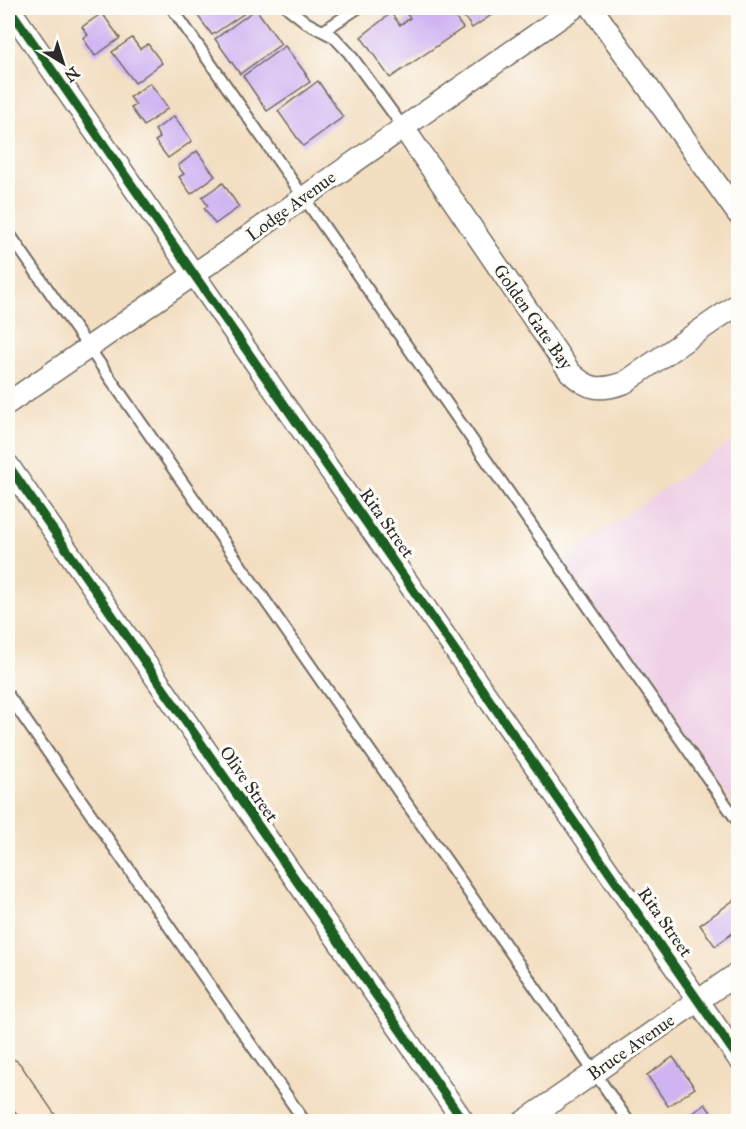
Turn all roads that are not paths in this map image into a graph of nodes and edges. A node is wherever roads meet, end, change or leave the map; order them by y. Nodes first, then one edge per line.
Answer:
1 (9, 8) edge
2 (172, 8) edge
3 (288, 8) edge
4 (358, 8) edge
5 (574, 8) edge
6 (592, 8) edge
7 (323, 31) junction
8 (403, 127) junction
9 (303, 197) junction
10 (738, 214) edge
11 (8, 232) edge
12 (195, 275) junction
13 (738, 304) edge
14 (90, 347) junction
15 (8, 403) edge
16 (8, 465) edge
17 (8, 695) edge
18 (738, 822) edge
19 (738, 973) edge
20 (699, 1001) junction
21 (738, 1058) edge
22 (595, 1072) junction
23 (8, 1074) edge
24 (41, 1122) edge
25 (305, 1122) edge
26 (464, 1122) edge
27 (523, 1122) edge
28 (630, 1122) edge

1 - 12 street, Rita Street
2 - 9 lane
3 - 7 lane
4 - 7 lane
5 - 8 street, Lodge Avenue
6 - 10 street
7 - 8 lane
8 - 9 street, Lodge Avenue
8 - 13 street, Golden Gate Bay
9 - 12 street, Lodge Avenue
9 - 18 lane
11 - 14 lane
12 - 14 street, Lodge Avenue
12 - 20 street, Rita Street
14 - 15 street, Lodge Avenue
14 - 22 lane
16 - 26 street, Olive Street
17 - 25 lane
19 - 20 street, Bruce Avenue
20 - 21 street, Rita Street
20 - 22 street, Bruce Avenue
22 - 27 street, Bruce Avenue
22 - 28 lane
23 - 24 street

